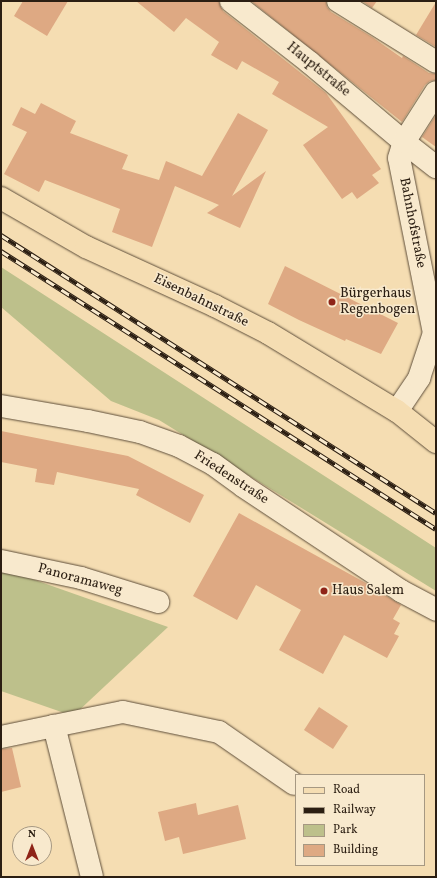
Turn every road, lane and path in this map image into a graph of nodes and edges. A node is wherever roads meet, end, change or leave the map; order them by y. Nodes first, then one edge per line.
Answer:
1 (231, 1) edge
2 (338, 1) edge
3 (436, 62) edge
4 (436, 92) edge
5 (404, 142) junction
6 (436, 166) edge
7 (1, 198) edge
8 (1, 406) edge
9 (396, 411) junction
10 (436, 442) edge
11 (1, 561) edge
12 (158, 602) dead end
13 (436, 610) edge
14 (54, 726) junction
15 (1, 737) edge
16 (294, 784) dead end
17 (92, 877) edge

1 - 5 street, Hauptstraße
2 - 3 street
4 - 5 street, Bahnhofstraße
5 - 6 street, Hauptstraße
5 - 9 street, Bahnhofstraße
7 - 9 main road, Eisenbahnstraße
8 - 13 street, Friedenstraße
9 - 10 main road
11 - 12 street, Panoramaweg
14 - 15 street
14 - 16 street
14 - 17 street

